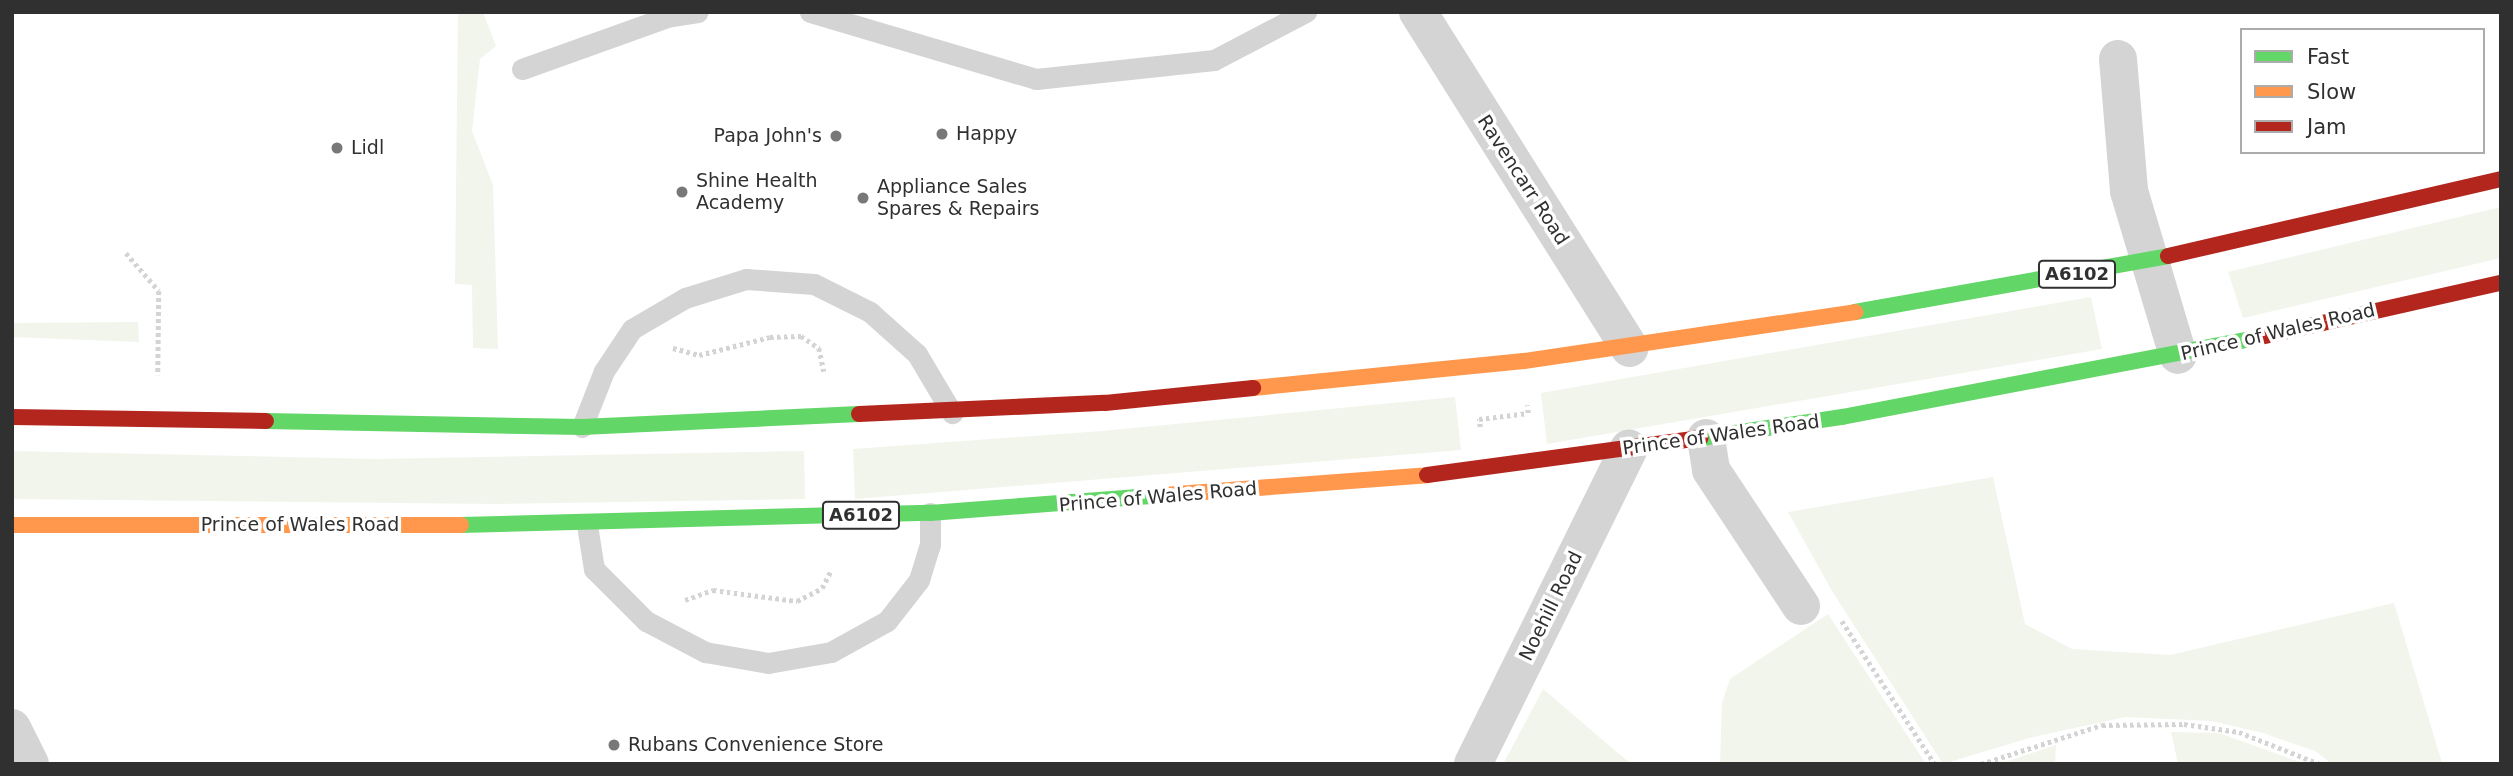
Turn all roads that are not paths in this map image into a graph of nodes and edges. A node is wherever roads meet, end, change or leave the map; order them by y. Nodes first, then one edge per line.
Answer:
1 (698, 12) edge
2 (810, 12) edge
3 (1307, 12) edge
4 (1418, 12) edge
5 (2118, 59) dead end
6 (522, 69) dead end
7 (2501, 179) edge
8 (2151, 260) junction
9 (2501, 283) edge
10 (1630, 348) junction
11 (2178, 355) junction
12 (952, 413) junction
13 (12, 417) edge
14 (582, 428) junction
15 (1706, 438) junction
16 (1629, 449) junction
17 (930, 513) junction
18 (12, 525) edge
19 (587, 525) junction
20 (1819, 610) road end
21 (12, 728) edge
22 (30, 764) edge
23 (1474, 764) edge

1 - 6 lane
2 - 3 lane
4 - 10 street, Ravencarr Road
5 - 8 street
7 - 8 highway, A6102
8 - 10 highway, A6102
8 - 11 street
9 - 11 highway, Prince of Wales Road / A6102
10 - 12 highway, A6102
11 - 15 highway, Prince of Wales Road / A6102
12 - 14 highway, A6102
12 - 14 lane
13 - 14 highway, A6102
15 - 16 highway, Prince of Wales Road / A6102
15 - 20 street
16 - 17 highway, Prince of Wales Road / A6102
16 - 23 street, Noehill Road
17 - 19 highway, Prince of Wales Road / A6102
17 - 19 lane
18 - 19 highway, Prince of Wales Road / A6102
21 - 22 street

